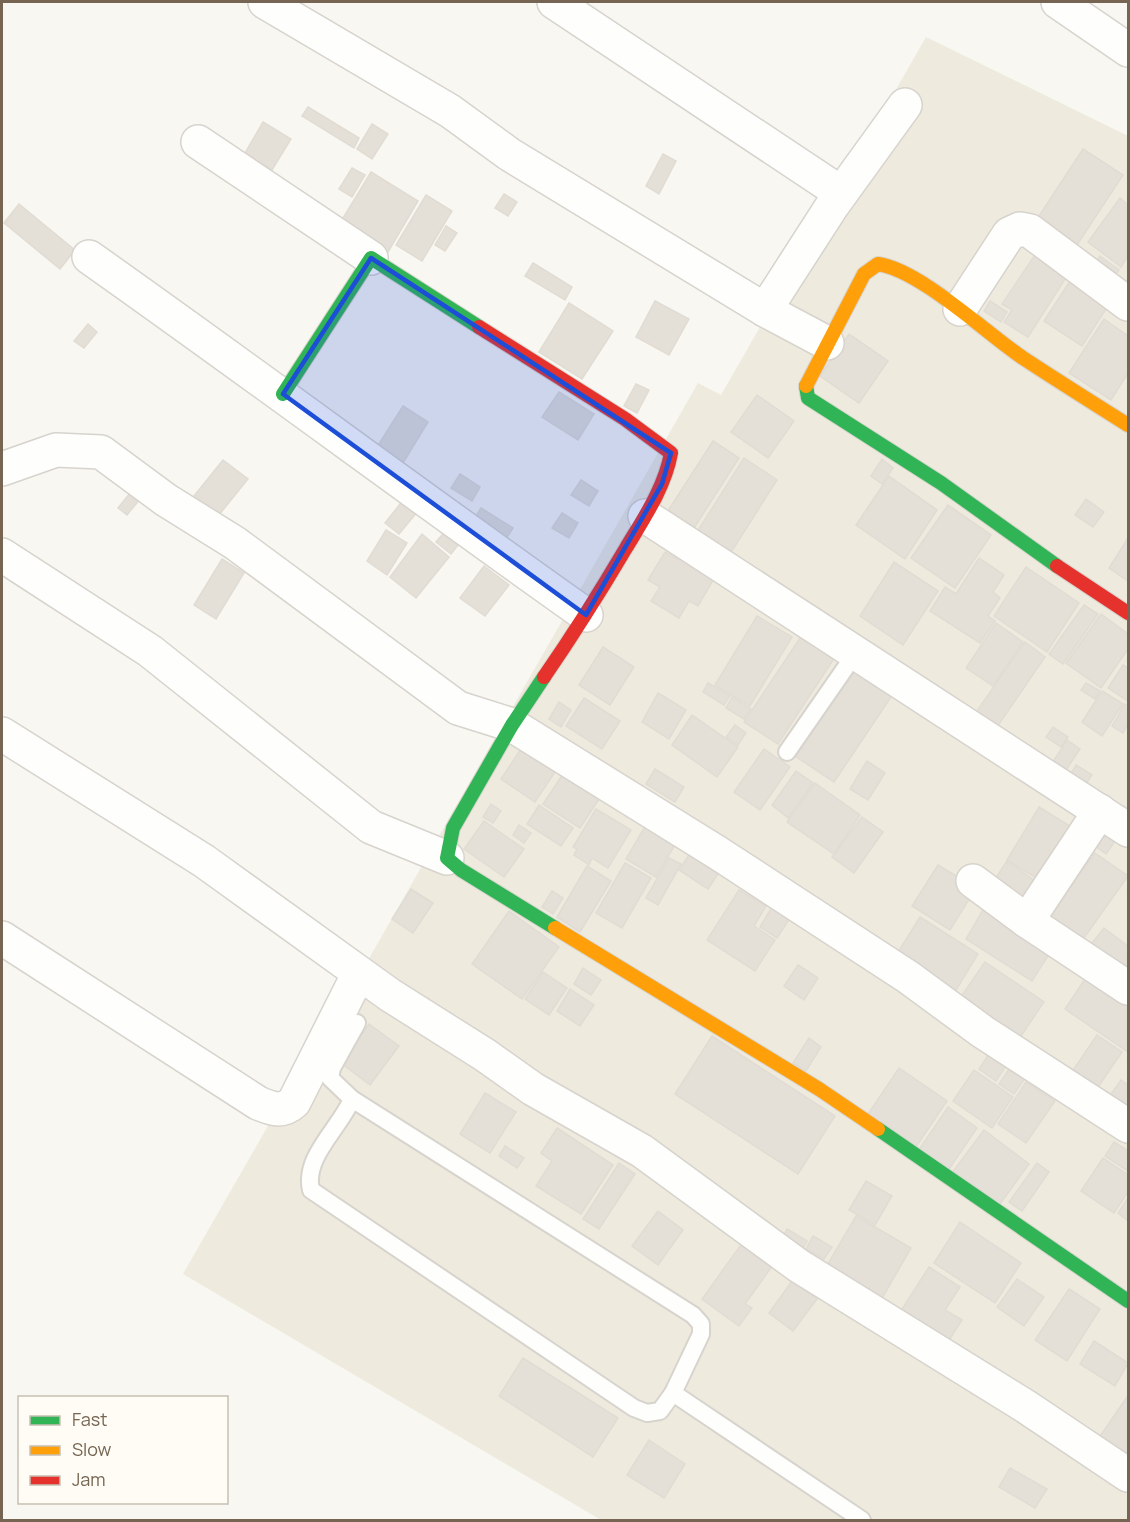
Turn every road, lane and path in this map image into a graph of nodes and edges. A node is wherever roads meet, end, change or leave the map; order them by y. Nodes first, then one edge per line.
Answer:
1 (265, 2) edge
2 (554, 2) edge
3 (1058, 2) edge
4 (1128, 50) edge
5 (905, 105) dead end
6 (198, 142) dead end
7 (841, 193) junction
8 (89, 257) dead end
9 (371, 258) junction
10 (1128, 304) edge
11 (765, 309) junction
12 (960, 309) junction
13 (826, 343) junction
14 (283, 394) junction
15 (1128, 423) edge
16 (2, 469) edge
17 (645, 516) junction
18 (2, 555) edge
19 (1128, 613) edge
20 (586, 615) junction
21 (855, 654) junction
22 (512, 726) junction
23 (2, 734) edge
24 (787, 752) dead end
25 (1100, 812) junction
26 (1128, 830) edge
27 (447, 858) junction
28 (973, 880) dead end
29 (1027, 921) junction
30 (2, 938) edge
31 (359, 973) junction
32 (1128, 988) edge
33 (357, 1023) dead end
34 (352, 1099) junction
35 (1128, 1126) edge
36 (1128, 1301) edge
37 (673, 1393) junction
38 (1128, 1475) edge
39 (862, 1521) edge

1 - 11 street
2 - 7 street
3 - 4 street
5 - 7 street
6 - 9 street
7 - 11 street
8 - 14 street
9 - 14 street
9 - 17 street
10 - 12 street
11 - 13 street
12 - 13 street
12 - 15 street
13 - 19 street
14 - 20 street
16 - 22 street
17 - 20 street
17 - 21 street
18 - 27 street
20 - 22 street
21 - 24 lane
21 - 25 street
22 - 27 street
22 - 35 street
23 - 31 street
25 - 26 street
25 - 29 street
27 - 36 street
28 - 29 street
29 - 32 street
30 - 31 street
31 - 38 street
33 - 34 lane
34 - 37 lane
34 - 37 lane
37 - 39 lane

